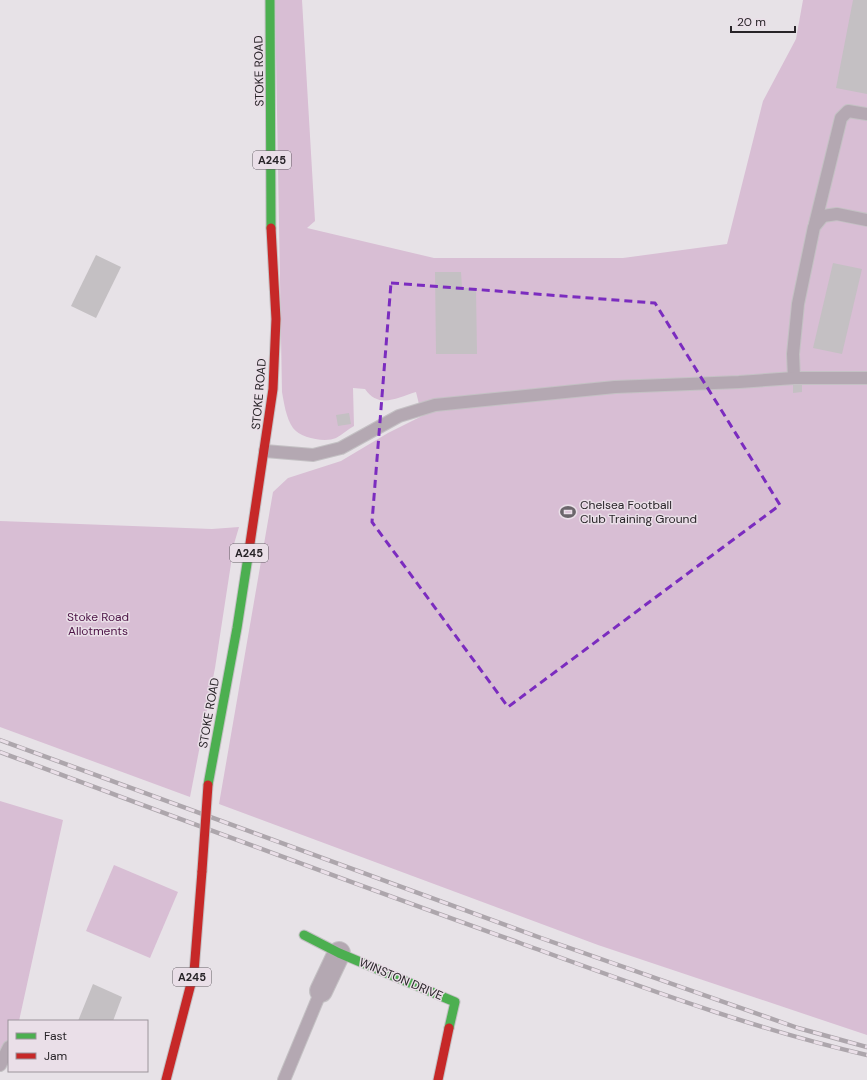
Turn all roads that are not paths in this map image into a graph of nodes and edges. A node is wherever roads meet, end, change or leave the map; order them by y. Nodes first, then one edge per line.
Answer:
1 (270, 0) edge
2 (867, 114) edge
3 (867, 220) edge
4 (814, 227) junction
5 (794, 378) junction
6 (867, 378) edge
7 (265, 451) junction
8 (304, 935) dead end
9 (339, 953) junction
10 (321, 991) joint
11 (8, 1049) edge
12 (0, 1065) edge
13 (166, 1080) edge
14 (284, 1080) edge
15 (438, 1080) edge

1 - 7 main road, STOKE ROAD / A245
2 - 4 lane
3 - 4 lane
4 - 5 lane
5 - 6 lane
5 - 7 lane
7 - 13 main road, STOKE ROAD / A245, bridge
8 - 9 main road, WINSTON DRIVE
9 - 10 street
9 - 15 main road, WINSTON DRIVE
10 - 14 lane
11 - 12 lane

